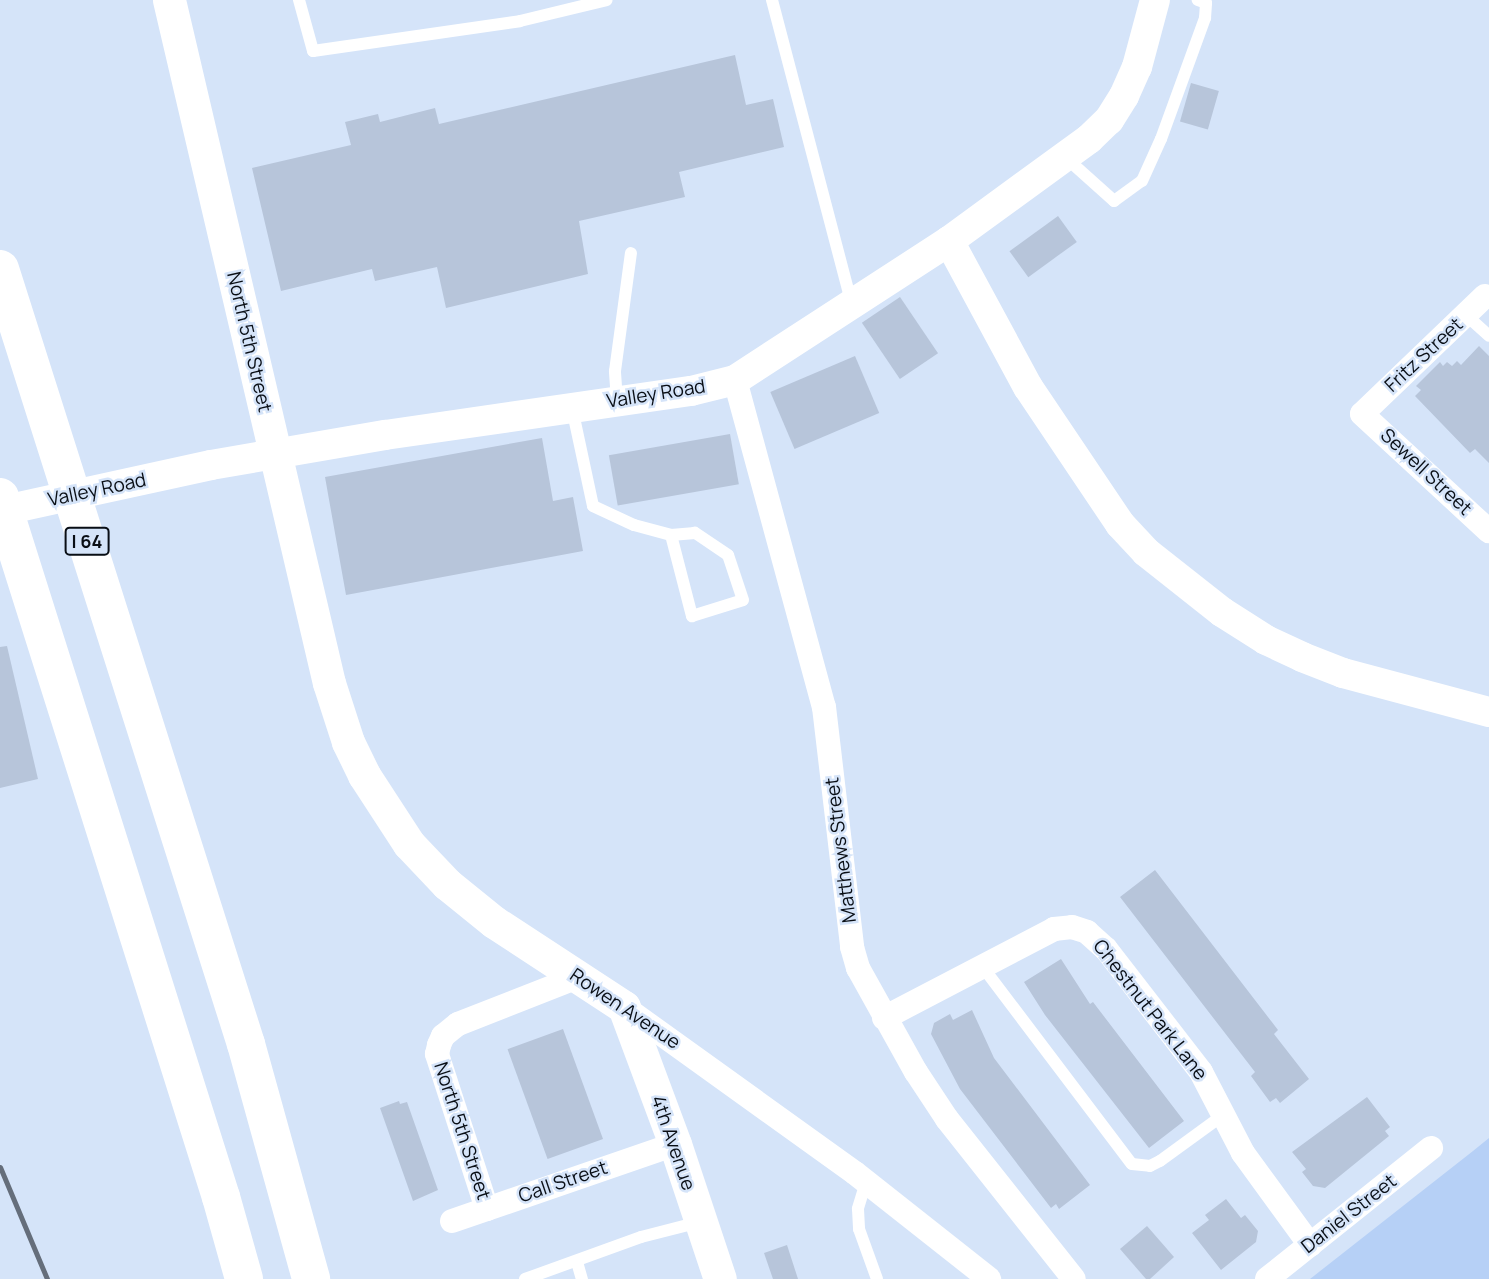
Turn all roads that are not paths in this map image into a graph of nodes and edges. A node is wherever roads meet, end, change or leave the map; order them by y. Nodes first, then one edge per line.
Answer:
1 (169, 0) edge
2 (299, 0) edge
3 (607, 0) edge
4 (772, 0) edge
5 (1155, 0) edge
6 (1198, 0) edge
7 (1065, 157) junction
8 (949, 242) junction
9 (631, 253) dead end
10 (0, 269) edge
11 (1485, 296) dead end
12 (852, 305) junction
13 (1466, 315) junction
14 (1489, 336) edge
15 (735, 380) junction
16 (617, 401) junction
17 (572, 408) junction
18 (1362, 414) joint
19 (0, 497) edge
20 (0, 511) edge
21 (1489, 531) edge
22 (671, 535) junction
23 (329, 683) joint
24 (1489, 712) edge
25 (982, 966) junction
26 (578, 978) junction
27 (624, 1007) junction
28 (884, 1018) junction
29 (1223, 1115) junction
30 (675, 1144) junction
31 (1431, 1149) dead end
32 (866, 1182) junction
33 (487, 1209) junction
34 (452, 1221) dead end
35 (701, 1222) junction
36 (1310, 1245) junction
37 (577, 1262) junction
38 (1070, 1272) edge
39 (244, 1279) edge
40 (311, 1279) edge
41 (525, 1279) edge
42 (582, 1279) edge
43 (720, 1279) edge
44 (877, 1279) edge
45 (989, 1279) edge
46 (1088, 1279) edge
47 (1267, 1279) edge

1 - 23 main road, North 5th Street
2 - 3 lane
4 - 12 lane
5 - 7 street, Valley Road
6 - 7 lane
7 - 8 street, Valley Road
8 - 12 street, Valley Road
8 - 24 street
9 - 16 lane
10 - 40 highway, I 64
11 - 13 street, Fritz Street
12 - 15 street, Valley Road
13 - 14 lane
13 - 18 street, Fritz Street
15 - 16 street, Valley Road
15 - 28 street, Matthews Street
16 - 17 street, Valley Road
17 - 20 street, Valley Road
17 - 22 lane
18 - 21 street, Sewell Street
19 - 39 highway
22 - 22 lane
23 - 26 main road, Rowen Avenue
25 - 28 street, Chestnut Park Lane
25 - 29 street, Chestnut Park Lane
25 - 29 lane
26 - 27 main road, Rowen Avenue
26 - 33 street, North 5th Street
27 - 30 main road, 4th Avenue
27 - 32 street, Rowen Avenue
28 - 38 street, Matthews Street
29 - 36 street, Chestnut Park Lane
30 - 33 street, Call Street
30 - 35 main road, 4th Avenue
31 - 36 street, Daniel Street
32 - 44 lane
32 - 45 street, Rowen Avenue
33 - 34 street, Call Street
35 - 37 lane
35 - 43 main road, 4th Avenue
36 - 47 street, Daniel Street
37 - 41 lane
37 - 42 lane
38 - 46 street, Matthews Street

